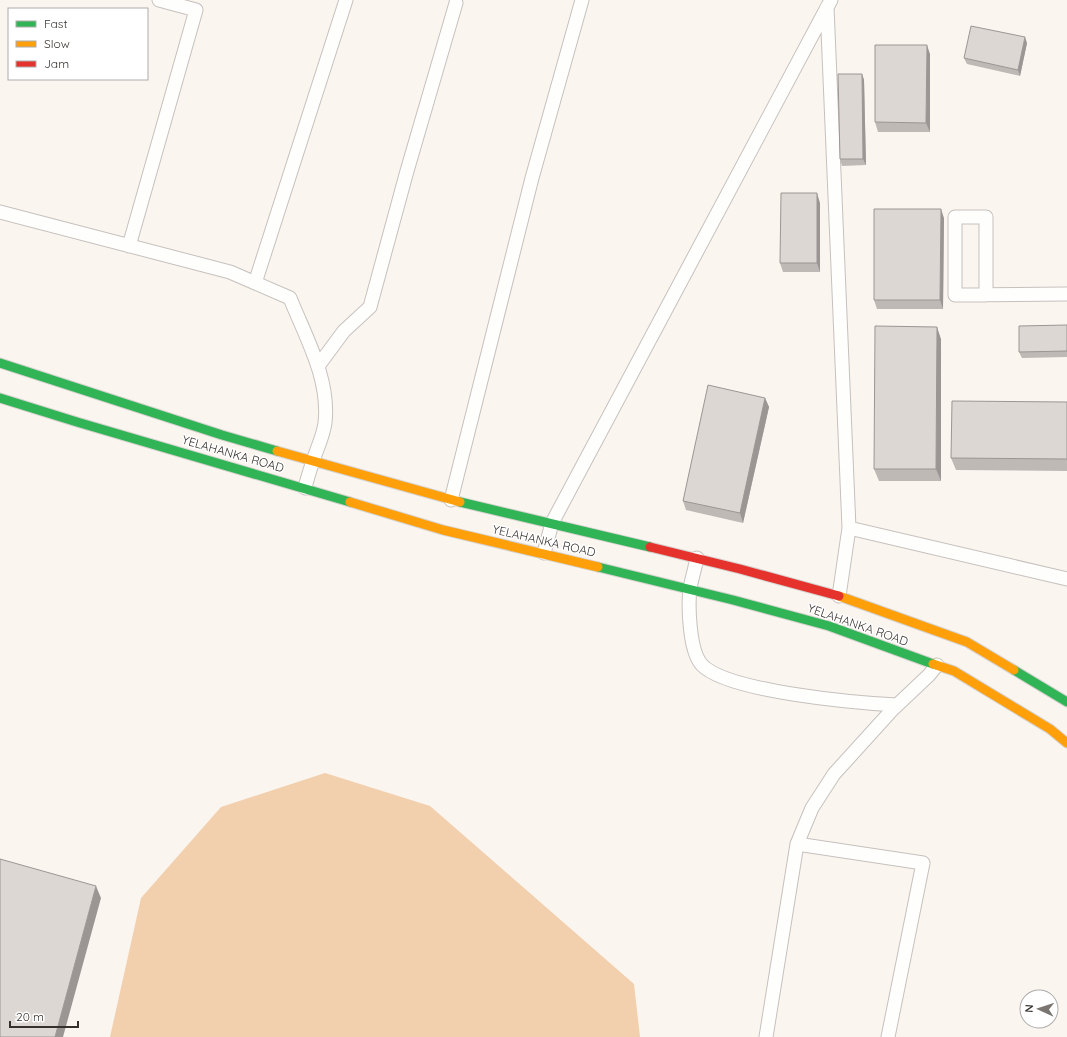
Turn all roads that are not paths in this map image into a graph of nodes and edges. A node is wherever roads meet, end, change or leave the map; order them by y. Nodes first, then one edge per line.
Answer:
1 (159, 0) edge
2 (346, 0) edge
3 (582, 0) edge
4 (456, 3) dead end
5 (829, 4) edge
6 (197, 5) edge
7 (0, 212) edge
8 (129, 246) junction
9 (255, 283) junction
10 (1067, 294) edge
11 (986, 295) junction
12 (0, 363) edge
13 (318, 366) junction
14 (0, 398) edge
15 (313, 461) junction
16 (305, 488) junction
17 (451, 500) junction
18 (552, 523) junction
19 (849, 528) junction
20 (544, 553) junction
21 (697, 558) junction
22 (1067, 579) edge
23 (690, 589) junction
24 (838, 596) junction
25 (937, 665) junction
26 (1067, 702) edge
27 (897, 705) junction
28 (1067, 743) edge
29 (797, 844) junction
30 (766, 1037) edge
31 (888, 1037) edge

1 - 6 lane
2 - 9 lane
3 - 17 lane
4 - 13 lane
5 - 18 lane
5 - 19 lane
6 - 8 lane
7 - 8 lane
8 - 9 lane
9 - 13 lane
10 - 11 lane
11 - 11 lane
12 - 15 main road, YELAHANKA ROAD
13 - 15 lane
14 - 16 main road, YELAHANKA ROAD
15 - 16 lane
15 - 17 main road, YELAHANKA ROAD
16 - 20 main road, YELAHANKA ROAD
17 - 18 main road, YELAHANKA ROAD
18 - 20 lane
18 - 21 main road, YELAHANKA ROAD
19 - 22 lane
19 - 24 lane
20 - 23 main road, YELAHANKA ROAD
21 - 23 lane
21 - 24 main road, YELAHANKA ROAD
23 - 25 main road, YELAHANKA ROAD
23 - 27 lane
24 - 26 main road, YELAHANKA ROAD
25 - 27 lane
25 - 28 main road, YELAHANKA ROAD
27 - 29 lane
29 - 30 lane
29 - 31 lane

